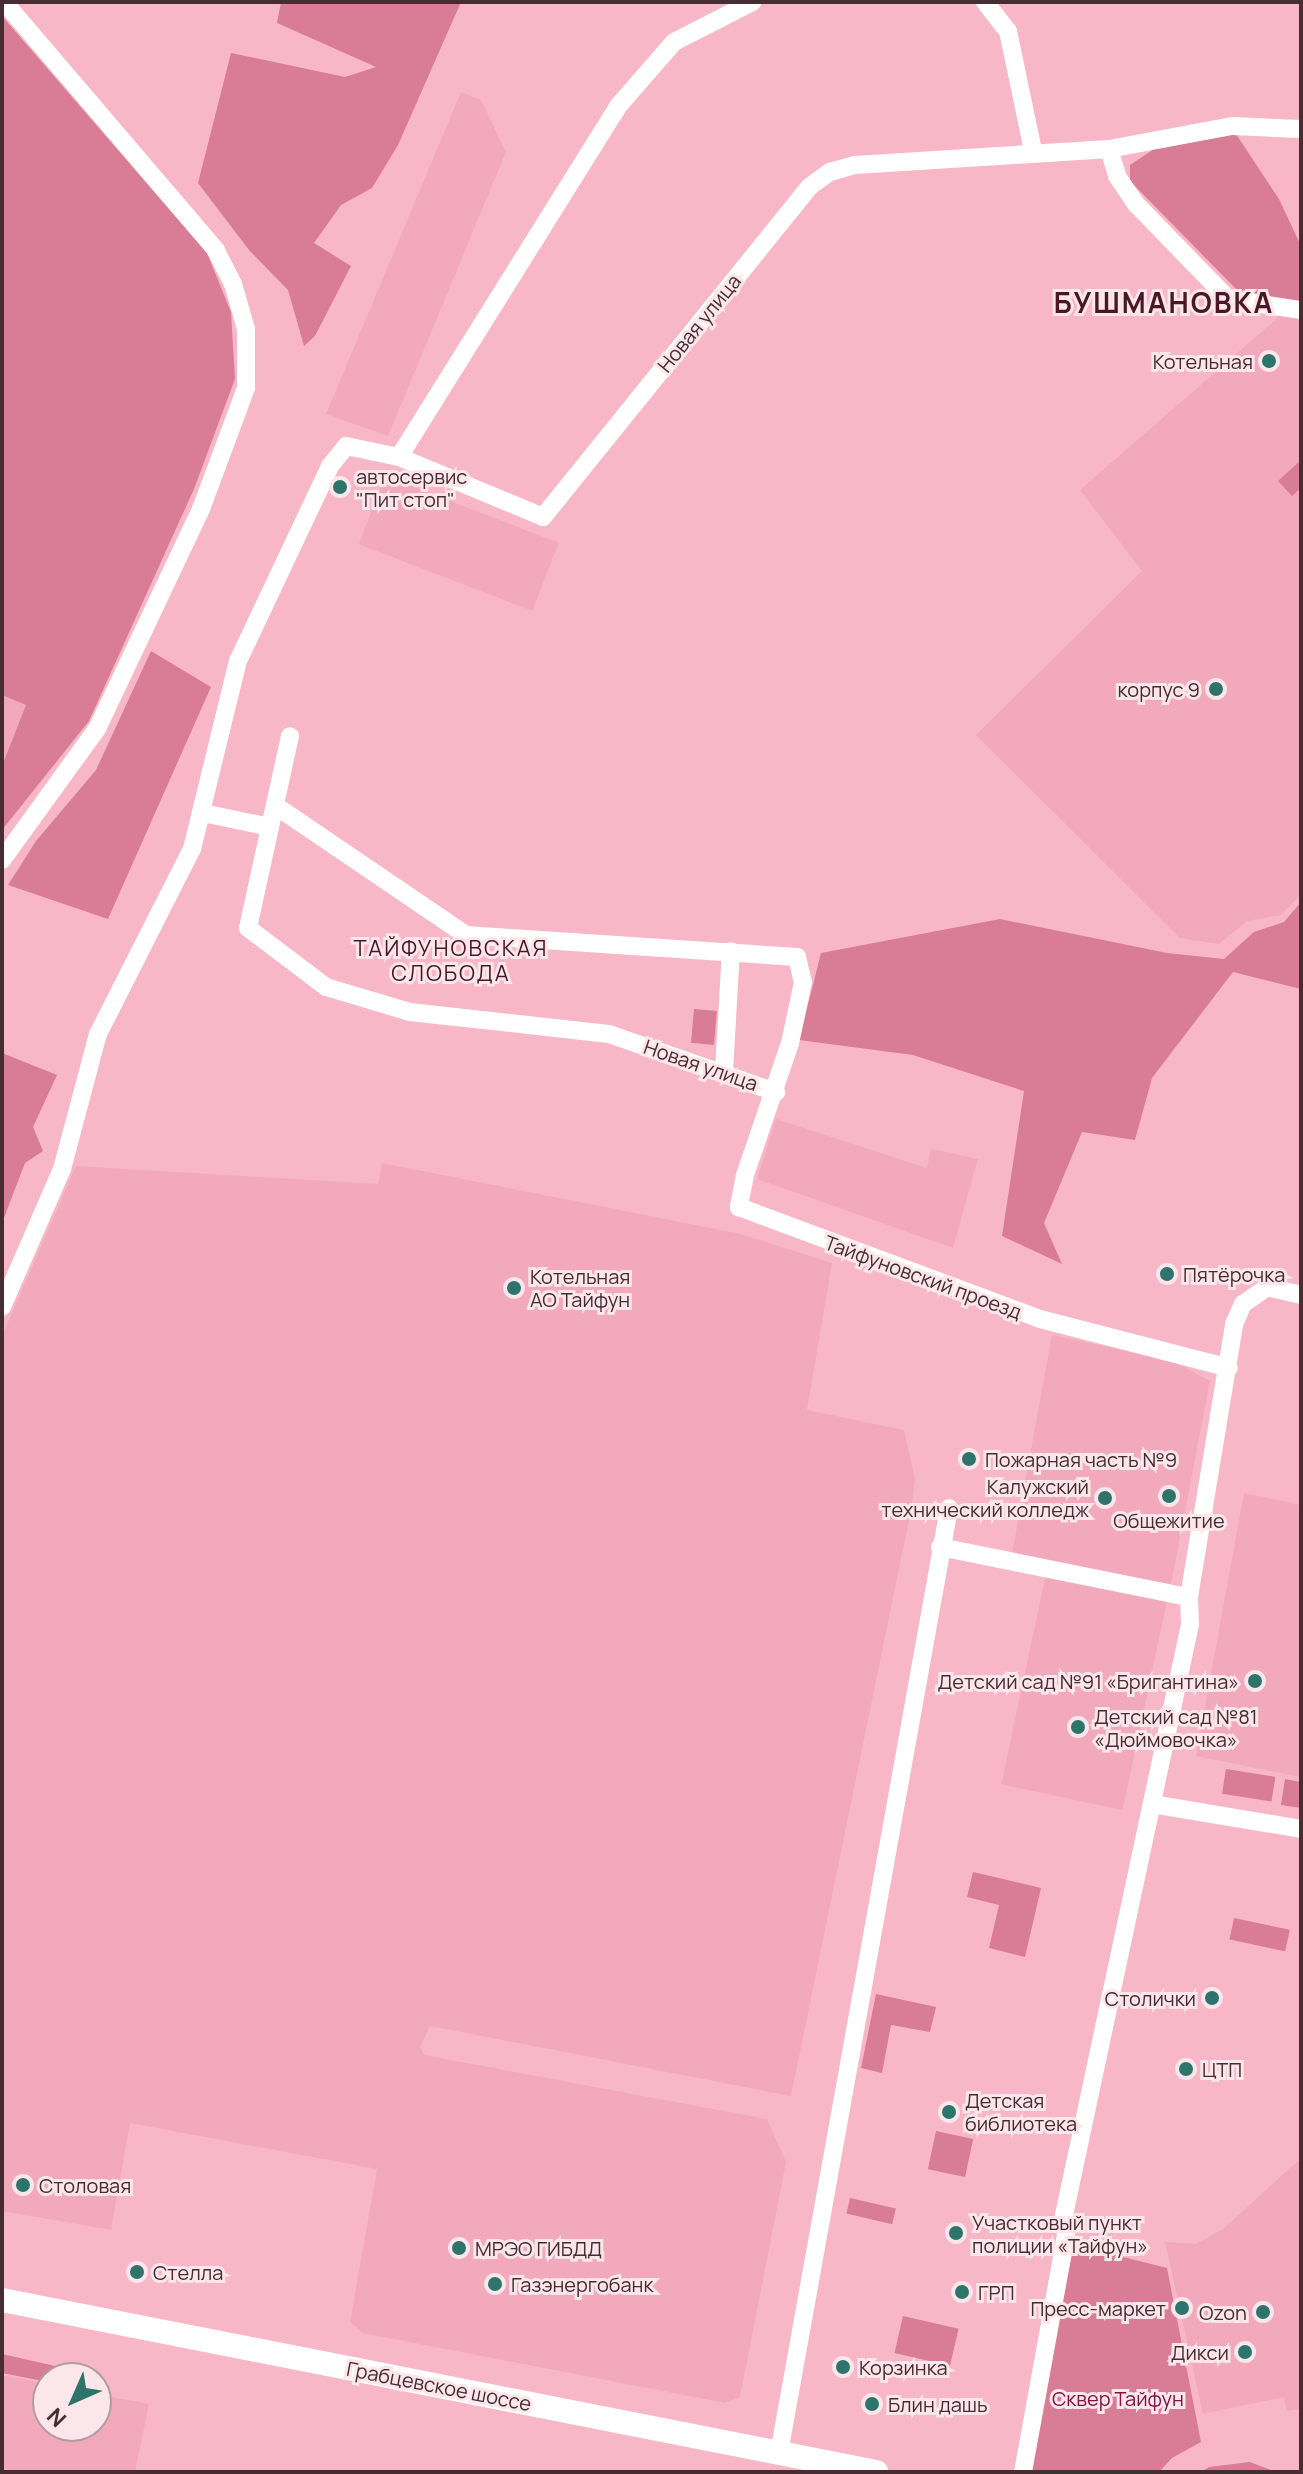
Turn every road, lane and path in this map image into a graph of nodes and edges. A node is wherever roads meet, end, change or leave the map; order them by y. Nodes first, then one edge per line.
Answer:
1 (4, 2) edge
2 (752, 2) edge
3 (985, 2) edge
4 (1301, 129) edge
5 (1109, 149) junction
6 (1033, 151) junction
7 (1301, 310) edge
8 (399, 457) junction
9 (290, 736) dead end
10 (276, 806) junction
11 (203, 813) junction
12 (270, 827) junction
13 (2, 860) edge
14 (731, 951) junction
15 (724, 1071) junction
16 (776, 1092) junction
17 (1301, 1295) edge
18 (2, 1307) edge
19 (1229, 1368) junction
20 (949, 1508) dead end
21 (940, 1547) junction
22 (1189, 1597) junction
23 (1152, 1804) junction
24 (1301, 1829) edge
25 (2, 2300) edge
26 (779, 2453) junction
27 (876, 2472) edge
28 (1023, 2472) edge

1 - 13 street
2 - 8 street
3 - 6 street
4 - 5 street, Новая улица
5 - 6 street, Новая улица
5 - 7 street
6 - 8 street, Новая улица
8 - 11 street, Новая улица
9 - 10 street, Новая улица
10 - 12 street, Новая улица
10 - 14 street, Новая улица
11 - 12 street
11 - 18 street, Новая улица
12 - 15 street, Новая улица
14 - 15 street
14 - 16 street, Новая улица
15 - 16 street, Новая улица
16 - 19 street, Тайфуновский проезд
17 - 19 street
19 - 22 street
20 - 21 street
21 - 22 street
21 - 26 street
22 - 23 street
23 - 24 street
23 - 28 street
25 - 26 main road, Грабцевское шоссе
26 - 27 main road, Грабцевское шоссе

